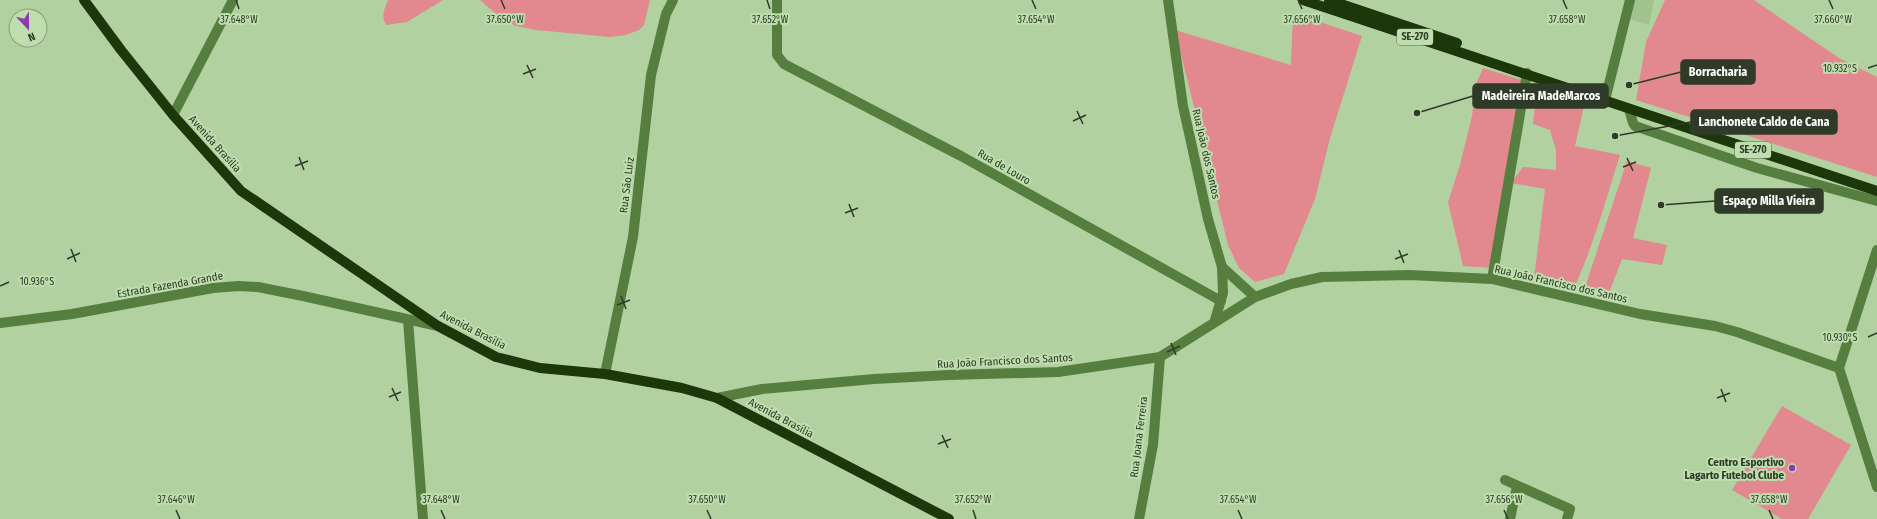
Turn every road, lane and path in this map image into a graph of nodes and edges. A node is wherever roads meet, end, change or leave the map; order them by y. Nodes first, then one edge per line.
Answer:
1 (84, 0) edge
2 (233, 0) edge
3 (673, 0) edge
4 (777, 0) edge
5 (1168, 0) edge
6 (1303, 0) edge
7 (1329, 0) edge
8 (1630, 0) edge
9 (1527, 73) junction
10 (1606, 96) junction
11 (1629, 109) junction
12 (173, 115) junction
13 (1877, 187) edge
14 (1877, 191) edge
15 (1877, 202) edge
16 (1877, 250) edge
17 (1222, 267) junction
18 (1492, 279) junction
19 (1255, 297) junction
20 (1221, 301) junction
21 (408, 320) junction
22 (1215, 320) junction
23 (0, 323) edge
24 (438, 326) junction
25 (1160, 357) junction
26 (1839, 368) junction
27 (605, 374) junction
28 (717, 398) junction
29 (1505, 480) dead end
30 (1517, 486) junction
31 (1877, 487) edge
32 (1568, 514) edge
33 (423, 519) edge
34 (949, 519) edge
35 (1139, 519) edge
36 (1510, 519) edge

1 - 12 main road, Avenida Brasília
2 - 12 street
3 - 27 street, Rua São Luiz
4 - 20 street, Rua de Louro
5 - 17 street, Rua João dos Santos
6 - 9 main road, SE-270
7 - 10 main road, SE-270
8 - 10 street
9 - 11 main road, SE-270
9 - 18 street
10 - 13 main road, SE-270
11 - 14 main road, SE-270
11 - 15 street
12 - 24 main road, Avenida Brasília
16 - 26 street
17 - 19 street
17 - 20 street, Rua João dos Santos
18 - 19 street, Rua João Francisco dos Santos
18 - 26 street, Rua João Francisco dos Santos
19 - 22 street, Rua João Francisco dos Santos
20 - 22 street, Rua João dos Santos
21 - 23 street, Estrada Fazenda Grande
21 - 24 street, Estrada Fazenda Grande
21 - 33 street
22 - 25 street, Rua João Francisco dos Santos
24 - 27 main road, Avenida Brasília
25 - 28 street, Rua João Francisco dos Santos
25 - 35 street, Rua Joana Ferreira
26 - 31 street
27 - 28 main road, Avenida Brasília
28 - 34 main road, Avenida Brasília
29 - 30 street
30 - 32 street
30 - 36 street

